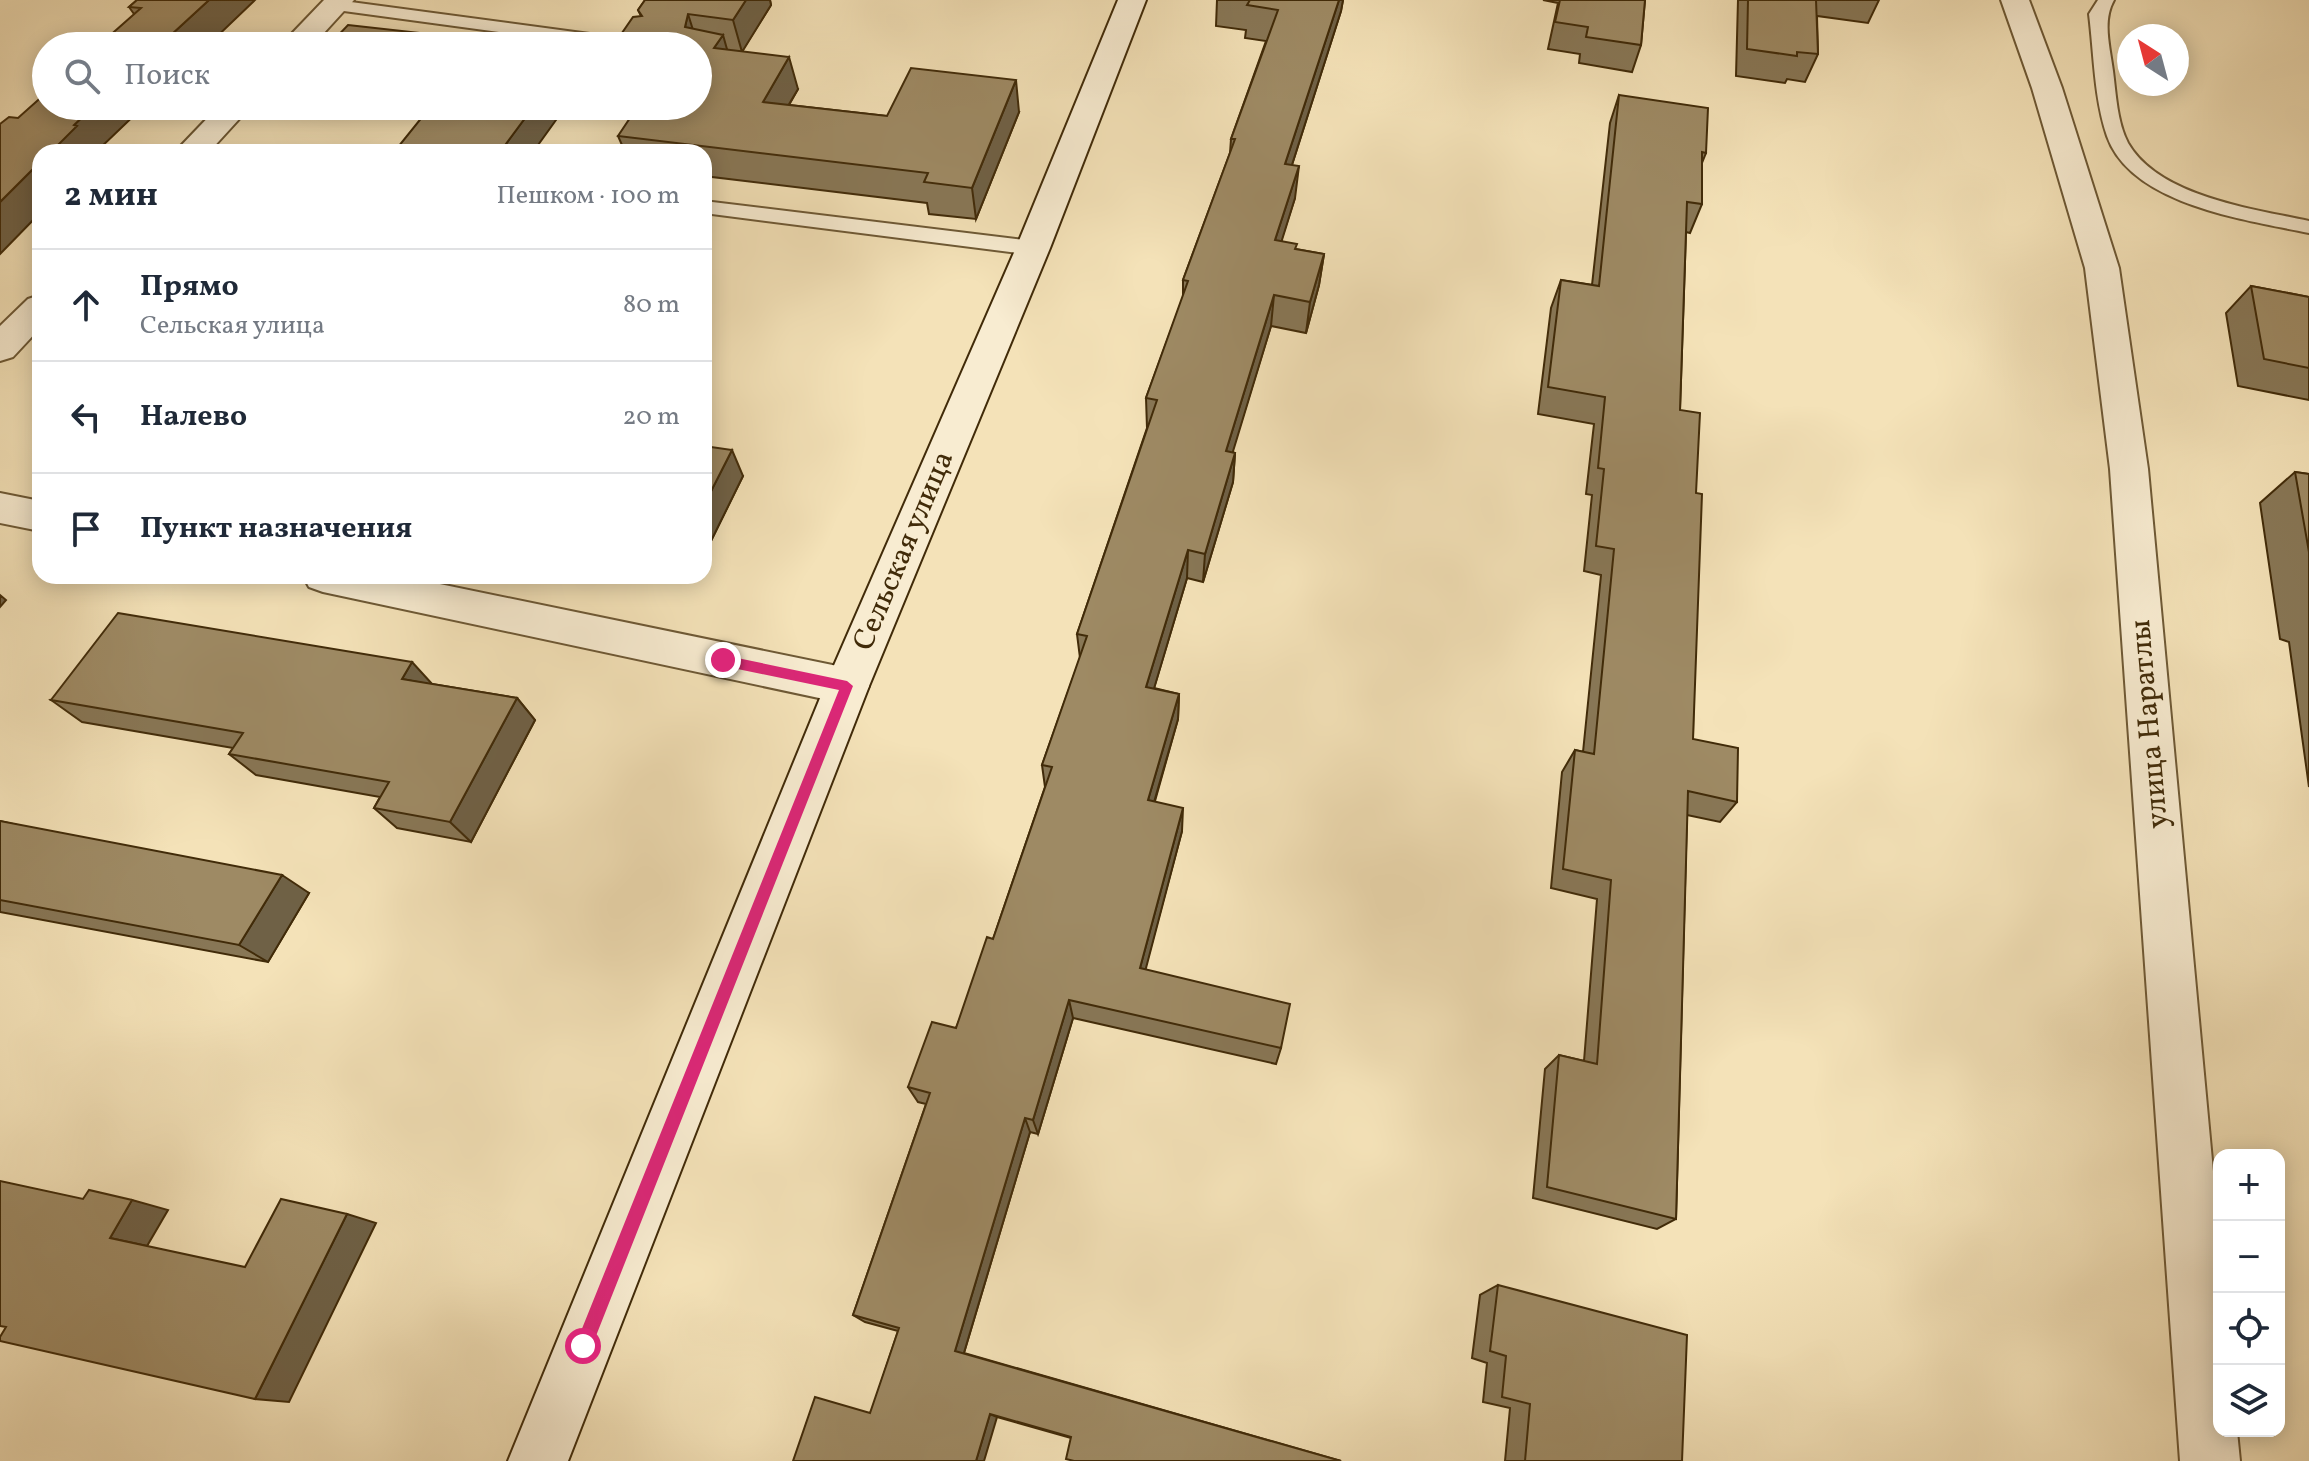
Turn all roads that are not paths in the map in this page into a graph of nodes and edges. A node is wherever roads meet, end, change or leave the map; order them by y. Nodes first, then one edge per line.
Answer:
1 (1132, 0) edge
2 (2015, 0) edge
3 (2106, 0) edge
4 (338, 2) edge
5 (309, 32) edge
6 (545, 32) edge
7 (222, 120) edge
8 (199, 144) edge
9 (712, 208) edge
10 (2309, 227) edge
11 (1033, 248) junction
12 (32, 315) edge
13 (0, 348) edge
14 (0, 508) edge
15 (32, 514) edge
16 (361, 584) edge
17 (847, 686) junction
18 (538, 1461) edge
19 (2210, 1461) edge

1 - 11 street, Сельская улица
2 - 19 street, улица Наратлы
3 - 10 lane
4 - 5 street
4 - 6 lane
7 - 8 street
9 - 11 lane
11 - 17 street, Сельская улица
12 - 13 street
14 - 15 street
16 - 17 street
17 - 18 street, Сельская улица

